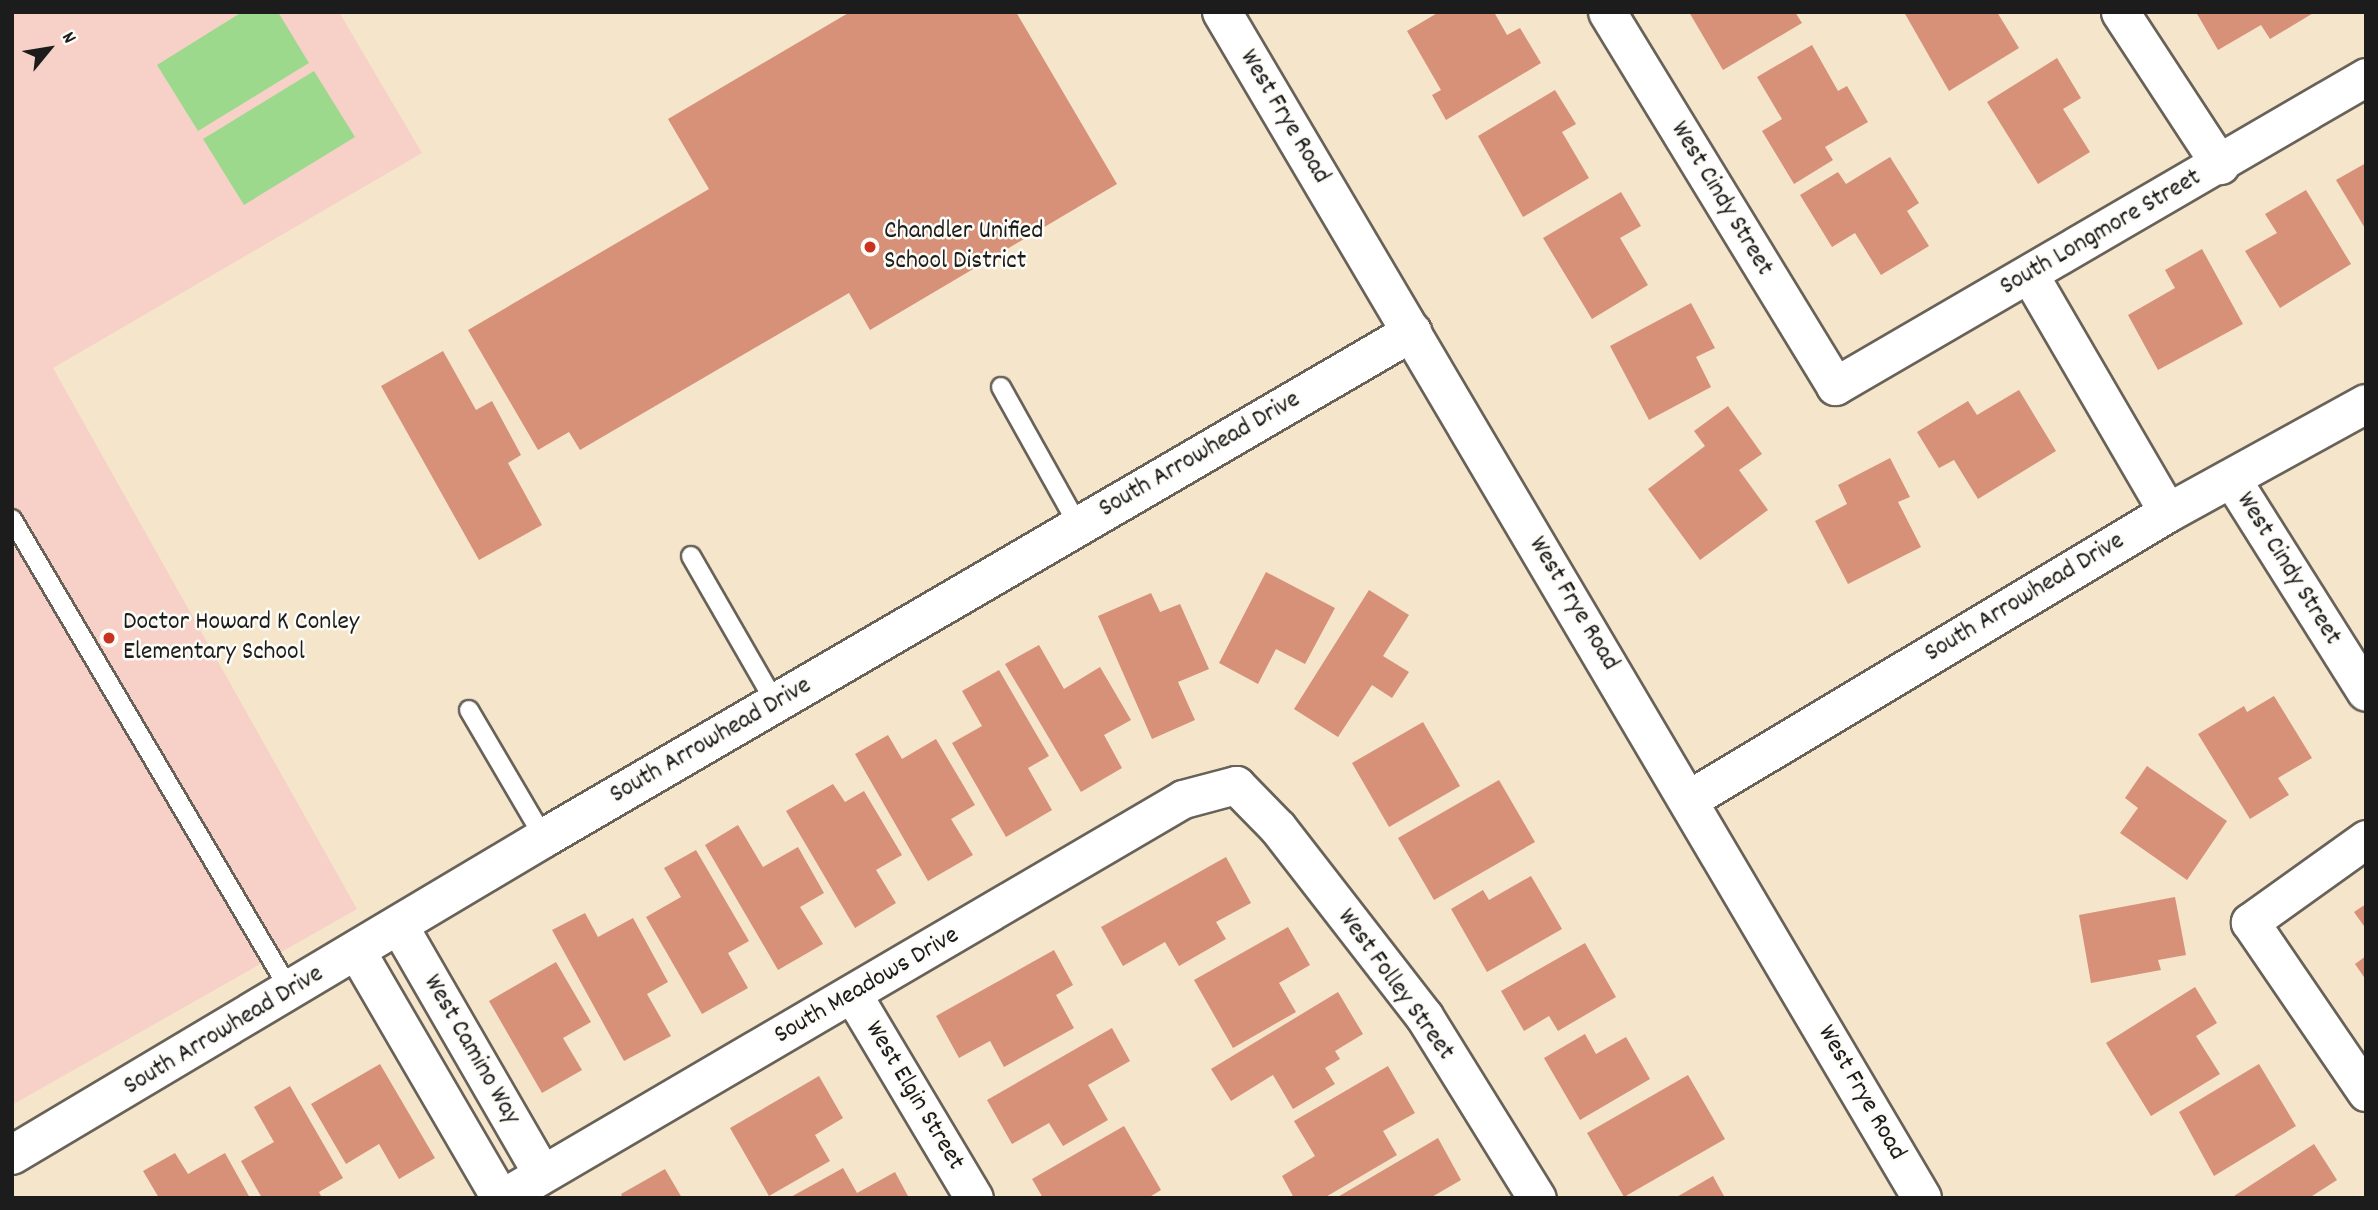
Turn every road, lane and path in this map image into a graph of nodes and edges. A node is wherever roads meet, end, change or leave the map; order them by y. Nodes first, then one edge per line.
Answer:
1 (1222, 12) edge
2 (1607, 12) edge
3 (2120, 12) edge
4 (2366, 77) edge
5 (2220, 164) junction
6 (2029, 274) junction
7 (1412, 332) junction
8 (1835, 386) joint
9 (1001, 387) dead end
10 (2366, 404) edge
11 (2234, 481) junction
12 (2168, 513) junction
13 (12, 519) edge
14 (1078, 525) junction
15 (691, 556) dead end
16 (2366, 692) edge
17 (776, 704) junction
18 (469, 710) dead end
19 (1236, 785) joint
20 (1689, 800) junction
21 (544, 838) junction
22 (2366, 839) edge
23 (399, 926) junction
24 (357, 952) junction
25 (291, 992) junction
26 (853, 995) junction
27 (2366, 1092) edge
28 (12, 1155) edge
29 (542, 1174) junction
30 (501, 1198) edge
31 (974, 1198) edge
32 (1537, 1198) edge
33 (1922, 1198) edge

1 - 7 street, West Frye Road
2 - 8 street, West Cindy Street
3 - 5 street
4 - 5 street, South Longmore Street
5 - 6 street, South Longmore Street
6 - 8 street, South Longmore Street
6 - 12 street
7 - 14 street, South Arrowhead Drive
7 - 20 street, West Frye Road
9 - 14 lane
10 - 11 street, South Arrowhead Drive
11 - 12 street, South Arrowhead Drive
11 - 16 street, West Cindy Street
12 - 20 street, South Arrowhead Drive
13 - 25 lane
14 - 17 street, South Arrowhead Drive
15 - 17 lane
17 - 21 street, South Arrowhead Drive
18 - 21 lane
19 - 26 street, South Meadows Drive
19 - 32 street, West Folley Street
20 - 33 street, West Frye Road
21 - 23 street, South Arrowhead Drive
22 - 27 street
23 - 24 street, South Arrowhead Drive
23 - 29 street, West Camino Way
24 - 25 street, South Arrowhead Drive
24 - 30 street, West Camino Way
25 - 28 street, South Arrowhead Drive
26 - 29 street, South Meadows Drive
26 - 31 street, West Elgin Street
29 - 30 street, South Meadows Drive

